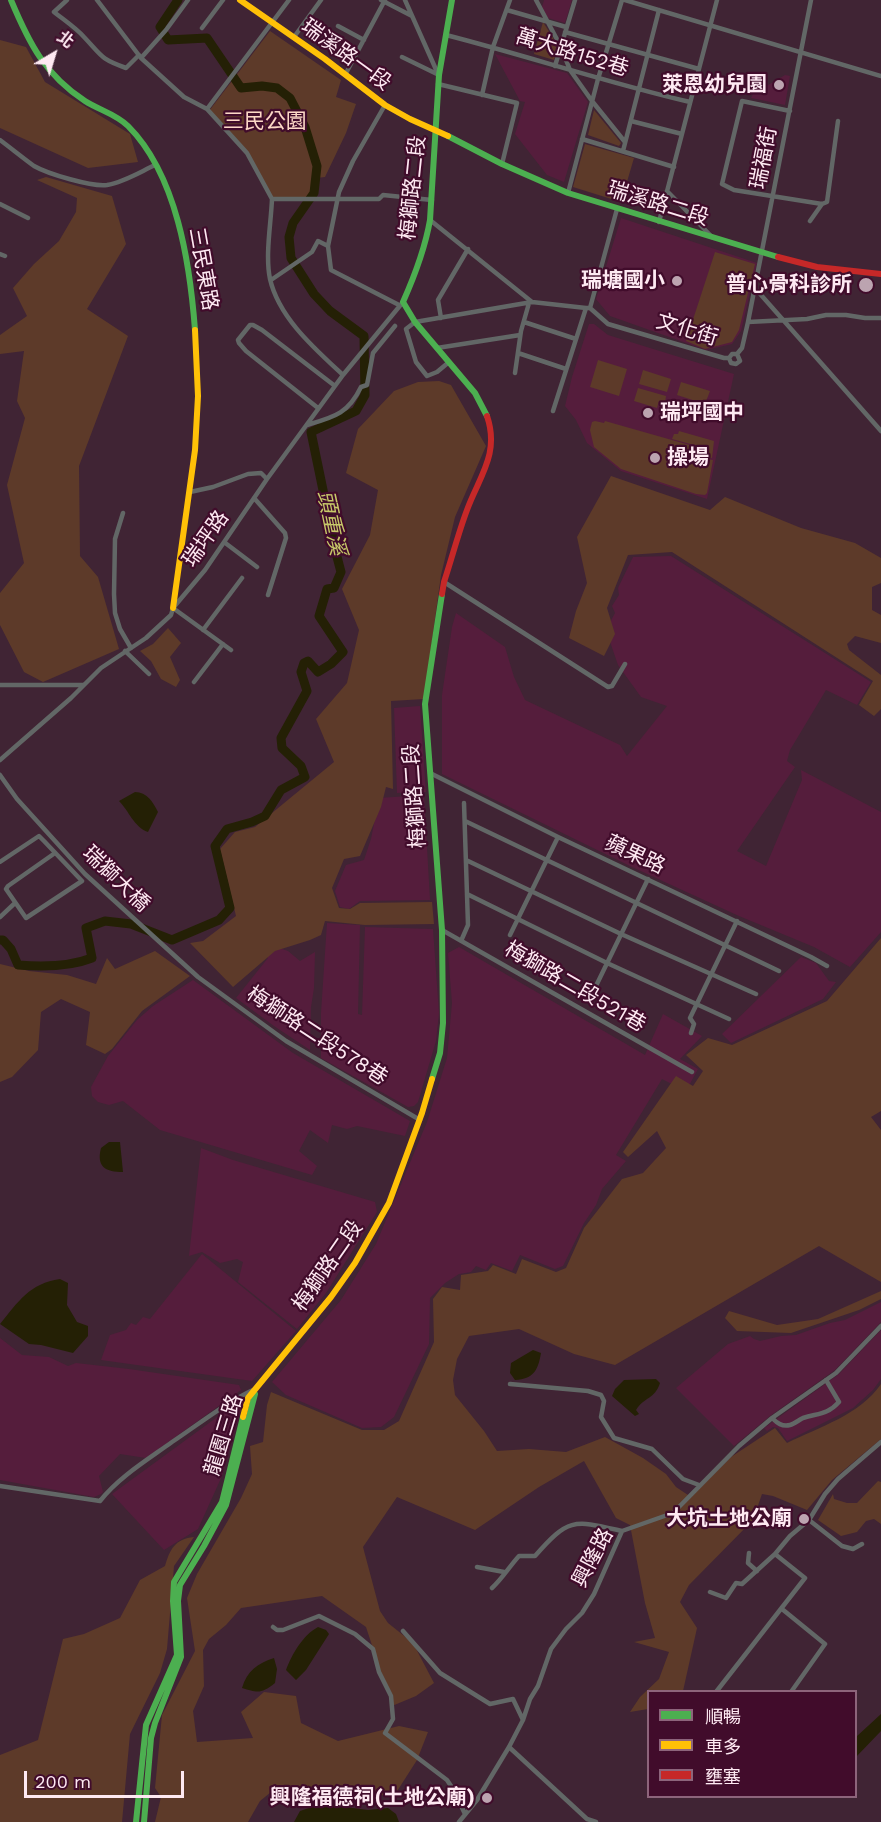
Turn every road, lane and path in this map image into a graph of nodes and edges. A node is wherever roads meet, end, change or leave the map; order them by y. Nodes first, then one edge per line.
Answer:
1 (11, 0) edge
2 (68, 0) edge
3 (97, 0) edge
4 (188, 0) edge
5 (223, 0) edge
6 (240, 0) edge
7 (289, 0) edge
8 (321, 0) edge
9 (405, 0) edge
10 (452, 0) edge
11 (510, 0) edge
12 (536, 0) edge
13 (575, 0) edge
14 (624, 0) edge
15 (717, 0) edge
16 (811, 0) edge
17 (383, 1) edge
18 (507, 10) junction
19 (659, 10) junction
20 (412, 16) junction
21 (546, 21) junction
22 (273, 22) junction
23 (711, 25) junction
24 (338, 26) dead end
25 (202, 28) dead end
26 (565, 29) junction
27 (446, 34) junction
28 (294, 38) junction
29 (364, 40) junction
30 (609, 44) junction
31 (560, 45) junction
32 (494, 47) junction
33 (801, 52) junction
34 (648, 55) junction
35 (140, 57) junction
36 (402, 57) dead end
37 (555, 66) junction
38 (699, 69) junction
39 (570, 70) junction
40 (345, 75) junction
41 (439, 75) junction
42 (881, 76) edge
43 (598, 79) junction
44 (438, 84) junction
45 (639, 90) junction
46 (482, 95) junction
47 (592, 101) junction
48 (690, 102) junction
49 (385, 105) junction
50 (207, 109) junction
51 (790, 111) junction
52 (630, 121) junction
53 (838, 121) dead end
54 (436, 130) junction
55 (682, 134) junction
56 (582, 139) junction
57 (0, 141) edge
58 (626, 142) junction
59 (623, 151) junction
60 (502, 164) junction
61 (155, 165) junction
62 (674, 166) junction
63 (667, 191) junction
64 (568, 193) junction
65 (774, 196) junction
66 (272, 199) junction
67 (337, 199) junction
68 (432, 200) junction
69 (0, 204) edge
70 (822, 204) junction
71 (617, 209) junction
72 (28, 218) dead end
73 (430, 220) junction
74 (810, 221) dead end
75 (659, 222) junction
76 (713, 239) junction
77 (328, 246) junction
78 (468, 249) junction
79 (760, 253) junction
80 (881, 274) edge
81 (271, 280) junction
82 (754, 287) junction
83 (401, 303) junction
84 (531, 303) junction
85 (588, 308) junction
86 (441, 318) junction
87 (881, 318) edge
88 (388, 320) junction
89 (782, 320) junction
90 (415, 322) junction
91 (524, 322) junction
92 (747, 322) junction
93 (395, 326) junction
94 (406, 329) junction
95 (520, 335) junction
96 (576, 339) junction
97 (437, 348) junction
98 (518, 353) junction
99 (737, 354) junction
100 (729, 358) junction
101 (449, 362) junction
102 (566, 369) junction
103 (515, 373) dead end
104 (343, 375) junction
105 (334, 386) junction
106 (318, 408) junction
107 (553, 411) dead end
108 (307, 425) junction
109 (881, 431) edge
110 (267, 479) junction
111 (190, 492) junction
112 (254, 498) junction
113 (123, 513) dead end
114 (224, 542) junction
115 (256, 567) dead end
116 (242, 578) dead end
117 (444, 582) junction
118 (268, 595) dead end
119 (173, 608) junction
120 (203, 630) junction
121 (223, 644) junction
122 (131, 648) junction
123 (231, 650) dead end
124 (125, 651) junction
125 (625, 664) dead end
126 (149, 674) dead end
127 (194, 682) dead end
128 (0, 685) edge
129 (83, 685) junction
130 (0, 760) edge
131 (430, 773) junction
132 (0, 775) edge
133 (464, 803) dead end
134 (465, 821) junction
135 (558, 837) junction
136 (55, 853) junction
137 (466, 860) junction
138 (546, 860) junction
139 (0, 862) edge
140 (648, 879) junction
141 (532, 891) junction
142 (467, 894) junction
143 (15, 903) junction
144 (636, 903) junction
145 (0, 917) edge
146 (518, 920) junction
147 (737, 921) junction
148 (442, 930) junction
149 (621, 934) junction
150 (510, 935) dead end
151 (461, 941) junction
152 (725, 945) junction
153 (607, 963) junction
154 (827, 966) dead end
155 (779, 971) dead end
156 (711, 975) junction
157 (198, 977) joint
158 (594, 990) dead end
159 (756, 994) dead end
160 (697, 1005) junction
161 (729, 1018) dead end
162 (691, 1033) dead end
163 (692, 1072) dead end
164 (420, 1120) junction
165 (881, 1326) edge
166 (826, 1380) junction
167 (510, 1384) dead end
168 (257, 1388) junction
169 (772, 1418) junction
170 (881, 1442) edge
171 (699, 1485) junction
172 (0, 1486) edge
173 (809, 1520) junction
174 (622, 1531) junction
175 (862, 1544) dead end
176 (749, 1553) dead end
177 (775, 1554) junction
178 (477, 1567) dead end
179 (757, 1571) junction
180 (504, 1572) junction
181 (492, 1588) dead end
182 (710, 1592) dead end
183 (782, 1609) junction
184 (273, 1626) dead end
185 (403, 1631) dead end
186 (718, 1690) edge
187 (792, 1690) edge
188 (522, 1720) junction
189 (509, 1747) junction
190 (465, 1814) junction
191 (136, 1822) edge
192 (144, 1822) edge
193 (459, 1822) edge
194 (596, 1822) edge

1 - 61 street, 三民東路
2 - 35 street
3 - 35 street
4 - 35 street
5 - 25 street
6 - 22 street, 瑞溪路一段
7 - 22 street
8 - 28 street
9 - 20 street
10 - 27 street, 梅獅路二段
11 - 18 street
12 - 21 street
13 - 26 street
14 - 19 street
14 - 30 street
15 - 23 street
16 - 33 street, 瑞福街
17 - 20 street
17 - 29 street
18 - 21 street
18 - 32 street
19 - 23 street
19 - 34 street
20 - 41 street
21 - 26 street
21 - 31 street
22 - 28 street, 瑞溪路一段
22 - 50 street
23 - 33 street
23 - 38 street
24 - 29 street
26 - 30 street
26 - 31 street
27 - 32 street, 萬大路152巷
27 - 41 street, 梅獅路二段
28 - 40 street, 瑞溪路一段
29 - 40 street
30 - 34 street
30 - 43 street
31 - 37 street
31 - 39 street
32 - 37 street, 萬大路152巷
32 - 46 street
33 - 42 street
33 - 51 street, 瑞福街
34 - 38 street
34 - 45 street
35 - 50 street
36 - 41 street
37 - 39 street, 萬大路152巷
38 - 48 street
39 - 43 street, 萬大路152巷
39 - 47 street
40 - 49 street, 瑞溪路一段
41 - 44 street, 梅獅路二段
43 - 45 street, 萬大路152巷
43 - 47 street
44 - 46 street
44 - 54 street, 梅獅路二段
45 - 48 street, 萬大路152巷
45 - 52 street
46 - 60 street
47 - 56 street
47 - 58 street
48 - 55 street
49 - 54 street, 瑞溪路一段
49 - 67 street
50 - 66 street
51 - 65 street, 瑞福街
51 - 65 street
52 - 55 street
52 - 58 street
53 - 70 street
54 - 60 street, 瑞溪路二段
54 - 68 street, 梅獅路二段
55 - 62 street
56 - 59 street
56 - 64 street
57 - 61 street
58 - 59 street
59 - 62 street
60 - 64 street, 瑞溪路二段
61 - 111 street, 三民東路
62 - 63 street
63 - 75 street
63 - 76 street
64 - 71 street, 瑞溪路二段
65 - 70 street
65 - 79 street, 瑞福街
66 - 67 street
66 - 81 street
67 - 68 street
67 - 77 street
68 - 73 street, 梅獅路二段
69 - 72 street
70 - 74 street
71 - 75 street, 瑞溪路二段
71 - 85 street
73 - 78 street
73 - 83 street, 梅獅路二段
75 - 76 street, 瑞溪路二段
76 - 79 street, 瑞溪路二段
77 - 81 street
77 - 83 street
78 - 84 street
78 - 86 street
79 - 80 street, 瑞溪路二段
79 - 82 street, 瑞福街
81 - 104 street
82 - 89 street
82 - 92 street, 瑞福街
83 - 88 street, 瑞坪路
83 - 90 street, 梅獅路二段
84 - 85 street
84 - 86 street
84 - 91 street
85 - 96 street
85 - 100 street, 文化街
86 - 90 street
87 - 89 street, 文化街
88 - 93 street
88 - 104 street, 瑞坪路
89 - 92 street, 文化街
89 - 109 street
90 - 94 street
90 - 97 street, 梅獅路二段
91 - 95 street
91 - 96 street
92 - 99 street, 文化街
93 - 94 street
93 - 108 street
94 - 101 street
95 - 97 street
95 - 98 street
96 - 102 street
97 - 101 street, 梅獅路二段
98 - 102 street
98 - 103 street
99 - 100 street, 文化街
99 - 100 street
101 - 117 street, 梅獅路二段
102 - 107 street
104 - 105 street, 瑞坪路
105 - 106 street, 瑞坪路
105 - 106 street
106 - 108 street, 瑞坪路
108 - 110 street, 瑞坪路
110 - 111 street
110 - 112 street, 瑞坪路
111 - 119 street, 三民東路
112 - 114 street, 瑞坪路
112 - 118 street
113 - 122 street
114 - 115 street
114 - 119 street, 瑞坪路
116 - 120 street
117 - 125 street
117 - 131 street, 梅獅路二段
119 - 120 street
119 - 122 street, 瑞坪路
120 - 121 street
121 - 123 street
121 - 127 street
122 - 124 street, 瑞坪路
124 - 126 street
124 - 129 street, 瑞坪路
128 - 129 street
129 - 130 street, 瑞坪路
131 - 135 street, 蘋果路
131 - 148 street, 梅獅路二段
132 - 157 street, 瑞獅大橋
133 - 134 street
134 - 137 street
134 - 138 street
135 - 138 street
135 - 140 street, 蘋果路
136 - 139 street
136 - 143 street
136 - 143 street
137 - 141 street
137 - 142 street
138 - 141 street
138 - 144 street
140 - 144 street
140 - 147 street, 蘋果路
141 - 146 street
141 - 149 street
142 - 146 street
142 - 151 street
143 - 145 street
144 - 149 street
144 - 152 street
146 - 150 street
146 - 153 street
147 - 152 street
147 - 154 street, 蘋果路
148 - 151 street, 梅獅路二段521巷
148 - 164 street, 梅獅路二段
149 - 153 street
149 - 156 street
151 - 163 street, 梅獅路二段521巷
152 - 155 street
152 - 156 street
153 - 158 street
153 - 160 street
156 - 159 street
156 - 160 street
157 - 164 street, 梅獅路二段578巷
160 - 161 street
160 - 162 street
164 - 168 street, 梅獅路二段
165 - 166 street, 興隆路
166 - 169 street, 興隆路
166 - 169 street
167 - 171 street
168 - 172 street, 梅獅路二段
168 - 191 street, 龍園三路
168 - 192 street, 龍園三路
169 - 171 street, 興隆路
170 - 173 street
171 - 174 street, 興隆路
173 - 175 street
173 - 177 street
174 - 180 street
174 - 188 street, 興隆路
176 - 179 street
177 - 179 street
177 - 183 street
178 - 180 street
179 - 182 street
180 - 181 street
183 - 186 street
183 - 187 street
184 - 190 street
185 - 188 street
188 - 189 street, 興隆路
189 - 190 street, 興隆路
189 - 194 street
190 - 193 street, 興隆路

